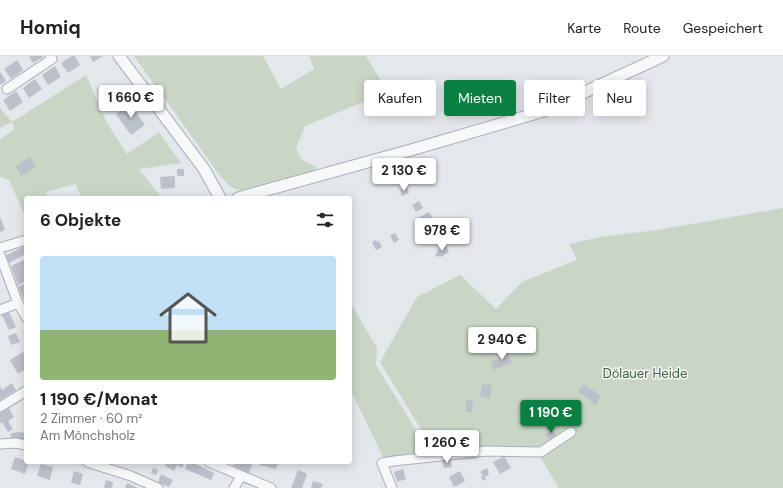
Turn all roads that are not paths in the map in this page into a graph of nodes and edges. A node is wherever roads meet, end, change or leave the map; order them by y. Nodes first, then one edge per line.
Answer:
1 (50, 56) edge
2 (119, 56) edge
3 (663, 56) edge
4 (6, 89) dead end
5 (219, 196) edge
6 (245, 196) edge
7 (24, 241) edge
8 (0, 248) edge
9 (0, 255) edge
10 (18, 303) junction
11 (0, 310) edge
12 (24, 314) edge
13 (24, 392) edge
14 (0, 407) edge
15 (571, 432) dead end
16 (0, 444) edge
17 (24, 444) edge
18 (93, 464) edge
19 (214, 464) edge
20 (241, 476) junction
21 (158, 488) edge
22 (234, 488) edge
23 (271, 488) edge
24 (392, 488) edge

1 - 4 street
2 - 5 street
3 - 6 street
7 - 8 street
9 - 10 street
10 - 11 street
10 - 12 street
13 - 14 street
15 - 24 street
16 - 17 street
18 - 21 street
19 - 20 street
20 - 22 street
20 - 23 street

